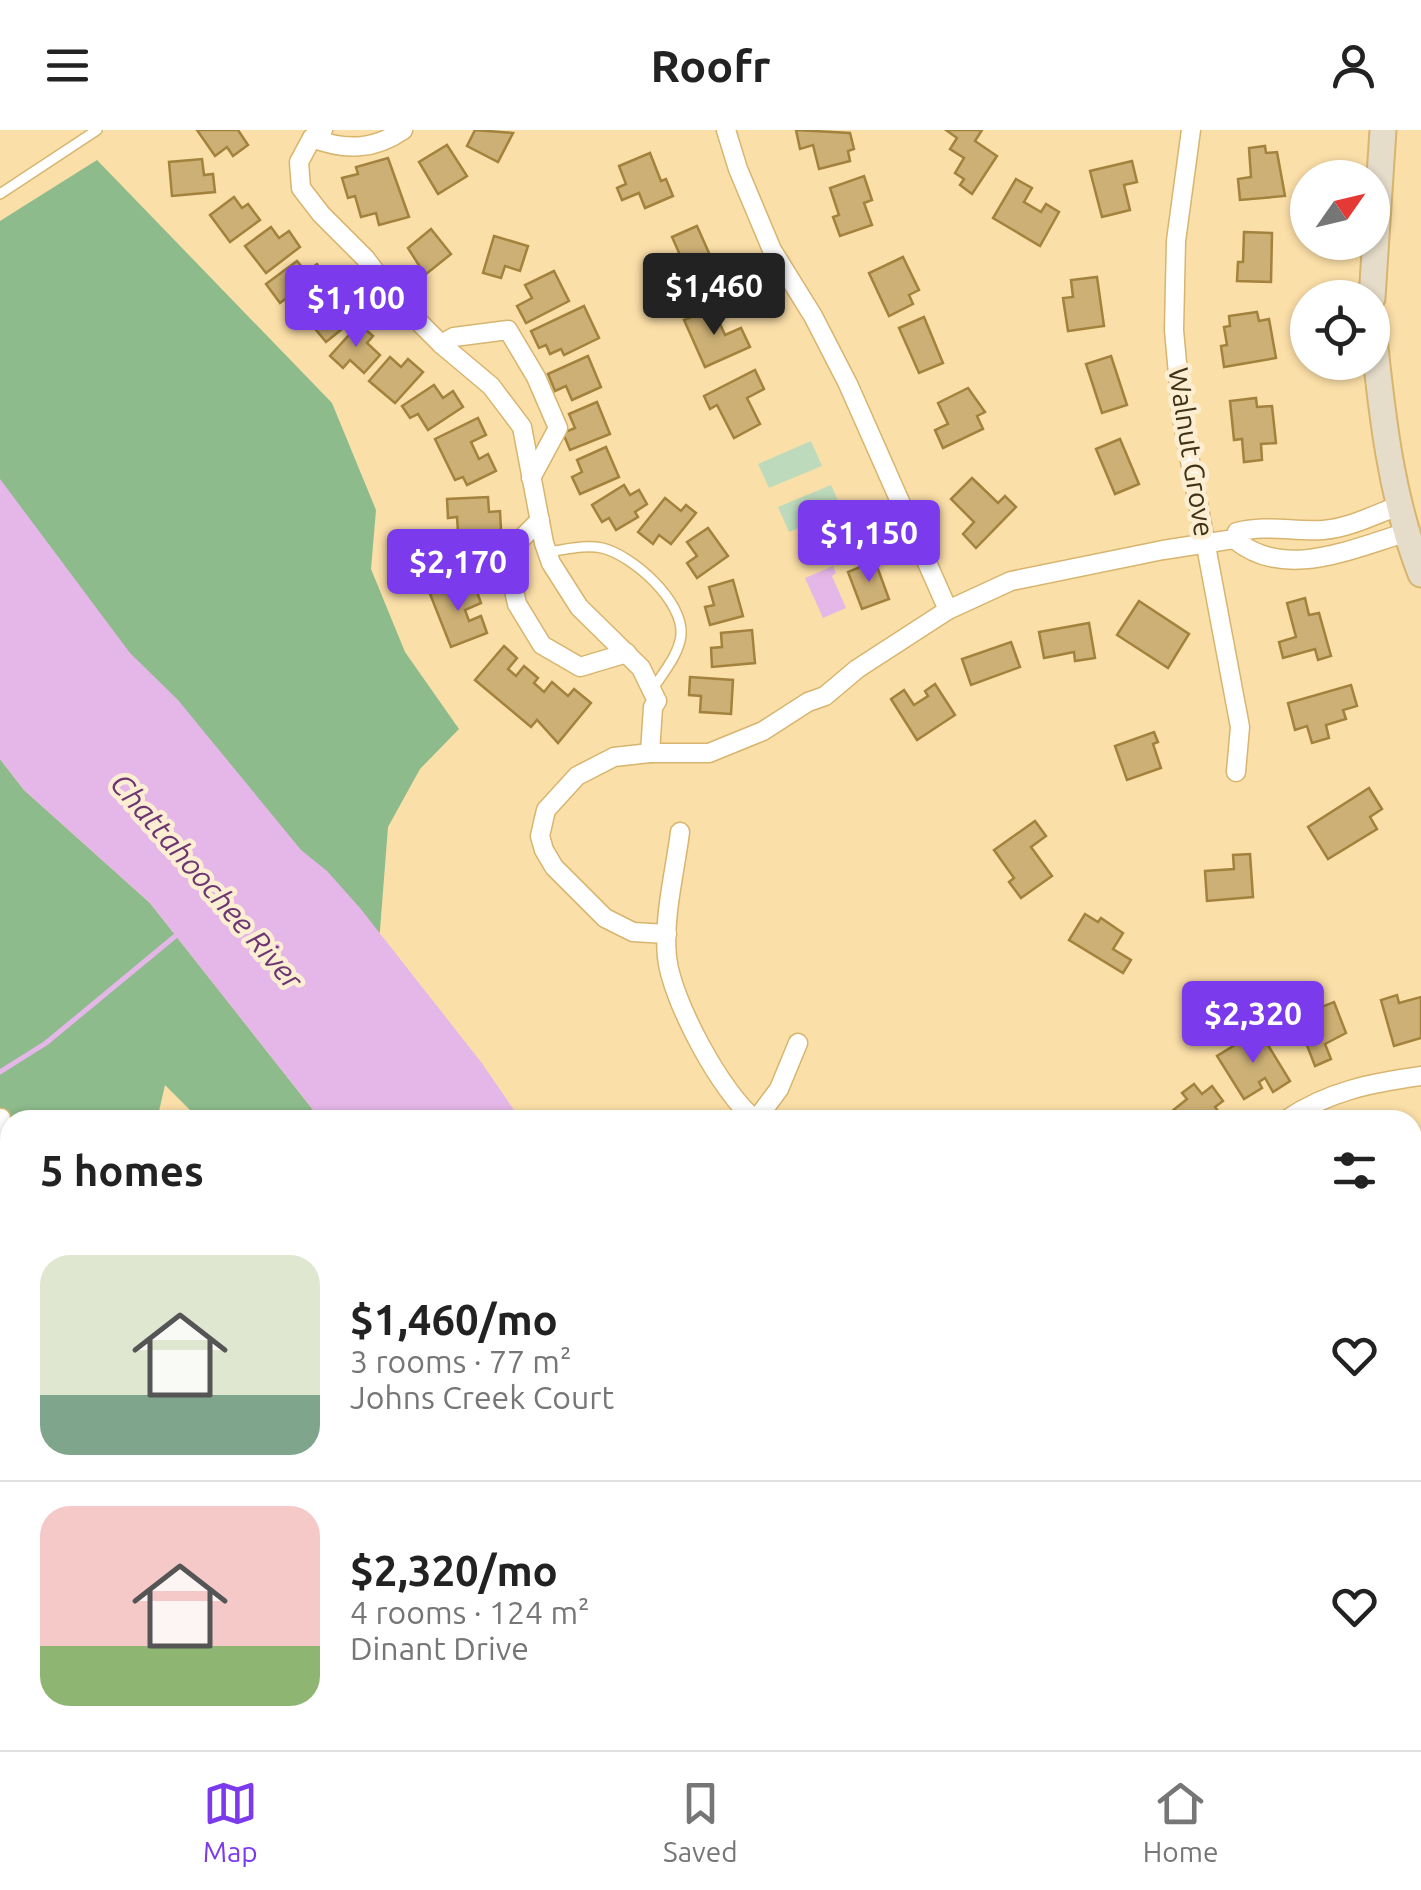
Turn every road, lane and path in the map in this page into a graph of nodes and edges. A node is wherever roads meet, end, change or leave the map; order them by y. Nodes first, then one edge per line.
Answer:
1 (97, 130) edge
2 (404, 130) edge
3 (726, 130) edge
4 (1191, 130) edge
5 (1383, 130) edge
6 (318, 134) edge
7 (0, 194) edge
8 (1373, 280) edge
9 (441, 344) junction
10 (1379, 380) edge
11 (532, 478) junction
12 (1398, 506) junction
13 (540, 520) junction
14 (1405, 533) junction
15 (1234, 540) junction
16 (1206, 544) junction
17 (547, 552) junction
18 (1421, 574) edge
19 (948, 610) junction
20 (627, 653) junction
21 (651, 691) junction
22 (650, 753) junction
23 (1236, 772) dead end
24 (680, 832) dead end
25 (667, 934) junction
26 (798, 1043) dead end
27 (1421, 1076) edge
28 (747, 1110) edge
29 (763, 1110) edge
30 (1301, 1110) edge

1 - 7 lane
2 - 6 street
3 - 19 street
4 - 16 street, Walnut Grove
5 - 8 main road
6 - 9 street
9 - 11 street
9 - 11 street
10 - 12 main road
11 - 13 street
12 - 14 main road
12 - 15 street
13 - 17 street
13 - 20 street
14 - 15 street
14 - 18 main road
15 - 16 street
16 - 19 street
16 - 23 street, Walnut Grove
17 - 20 street
17 - 21 lane
19 - 22 street
20 - 21 street
21 - 22 street
22 - 25 street
24 - 25 street
25 - 28 street
26 - 29 street
27 - 30 street

